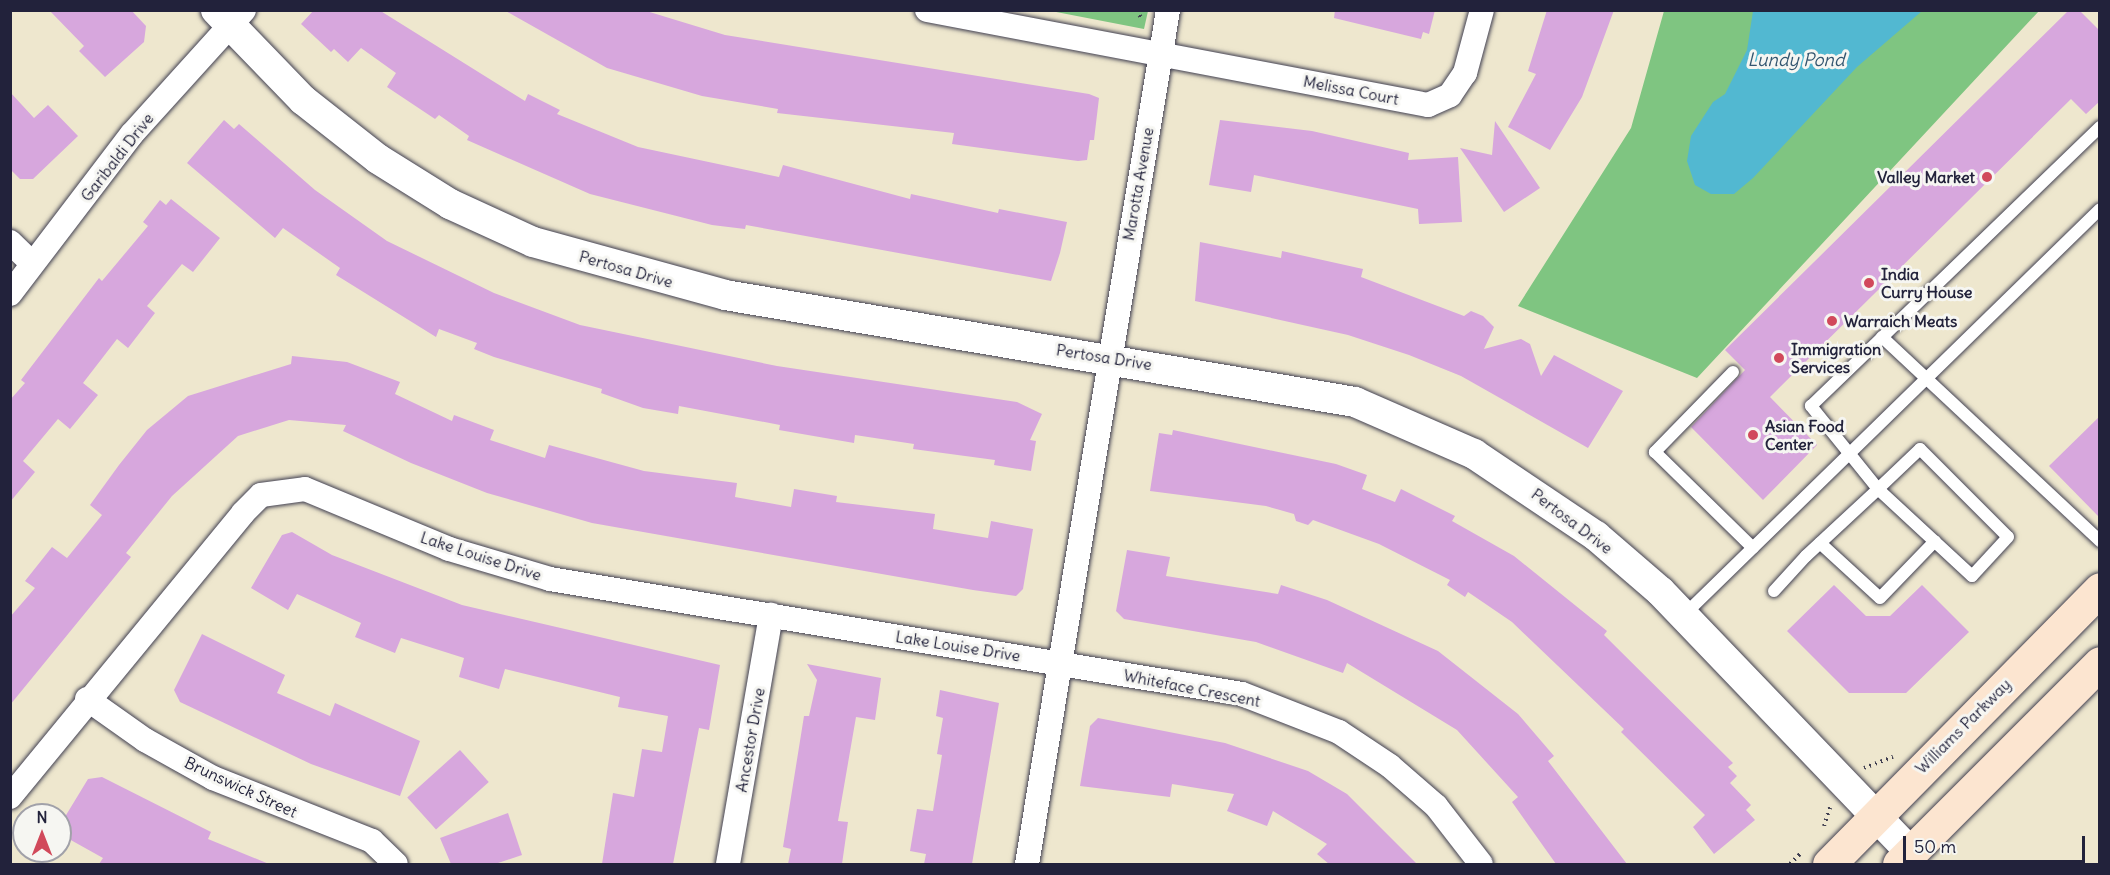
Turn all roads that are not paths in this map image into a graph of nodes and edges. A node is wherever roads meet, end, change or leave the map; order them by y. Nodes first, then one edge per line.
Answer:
1 (927, 10) edge
2 (1168, 10) edge
3 (1482, 10) edge
4 (231, 16) edge
5 (1160, 51) junction
6 (2100, 127) edge
7 (2100, 209) edge
8 (10, 242) edge
9 (32, 263) junction
10 (10, 294) edge
11 (1882, 338) junction
12 (1108, 358) junction
13 (1733, 372) dead end
14 (1928, 379) junction
15 (1851, 453) junction
16 (1878, 489) junction
17 (1935, 541) junction
18 (2100, 541) edge
19 (1820, 543) junction
20 (1753, 548) junction
21 (2100, 589) edge
22 (1774, 591) dead end
23 (771, 615) junction
24 (1683, 616) junction
25 (1061, 663) junction
26 (2100, 663) edge
27 (87, 699) junction
28 (10, 797) edge
29 (1876, 816) junction
30 (1905, 859) edge
31 (396, 864) edge
32 (728, 864) edge
33 (1027, 864) edge
34 (1481, 864) edge
35 (1828, 864) edge

1 - 5 street, Melissa Court
2 - 5 street, Marotta Avenue
3 - 5 street, Melissa Court
4 - 9 street, Garibaldi Drive
4 - 12 street, Pertosa Drive
5 - 12 street, Marotta Avenue
6 - 11 lane
7 - 14 lane
8 - 9 street
9 - 10 street, Garibaldi Drive
11 - 14 lane
11 - 15 lane
12 - 24 street, Pertosa Drive
12 - 25 street
13 - 20 lane
14 - 15 lane
14 - 18 lane
15 - 16 lane
15 - 20 lane
16 - 17 lane
16 - 17 lane
16 - 19 lane
17 - 19 lane
19 - 22 lane
20 - 24 lane
21 - 29 main road, Williams Parkway
23 - 25 street, Lake Louise Drive
23 - 27 street, Lake Louise Drive
23 - 32 street, Ancestor Drive
24 - 29 street, Pertosa Drive
25 - 33 street
25 - 34 street, Whiteface Crescent
26 - 30 main road
27 - 28 street, Lake Louise Drive
27 - 31 street, Brunswick Street
29 - 30 street, Pertosa Drive
29 - 35 main road, Williams Parkway

